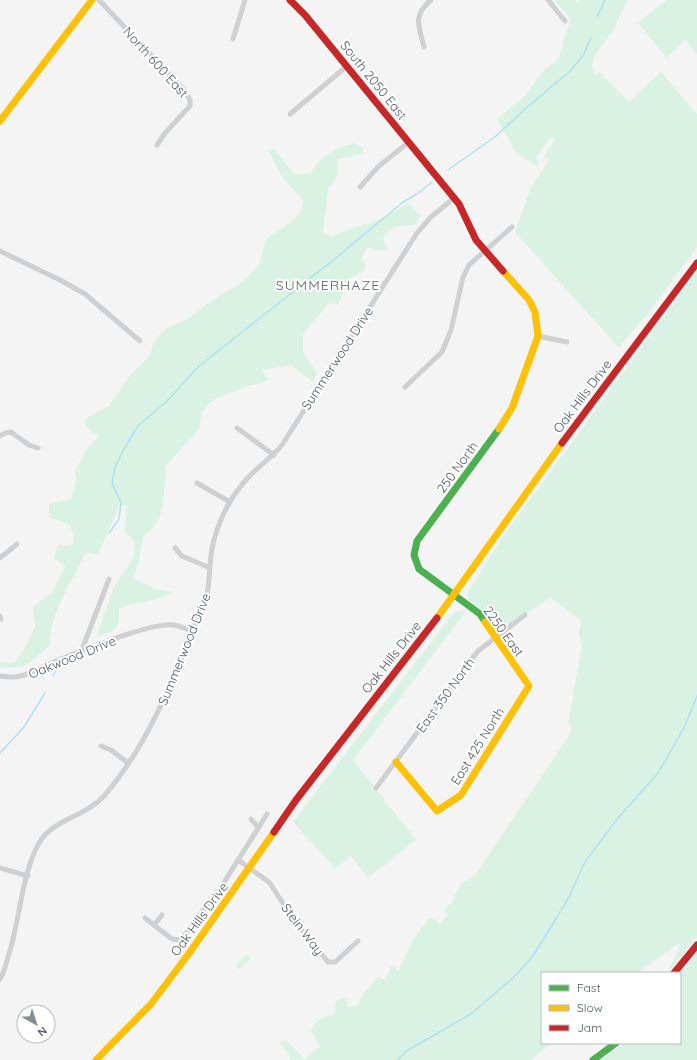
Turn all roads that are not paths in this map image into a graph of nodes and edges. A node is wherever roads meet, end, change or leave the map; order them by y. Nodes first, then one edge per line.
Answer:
1 (92, 0) edge
2 (99, 0) edge
3 (245, 0) edge
4 (290, 0) edge
5 (432, 0) edge
6 (548, 0) edge
7 (565, 21) dead end
8 (233, 39) dead end
9 (424, 47) dead end
10 (347, 66) junction
11 (290, 114) dead end
12 (0, 121) edge
13 (409, 142) junction
14 (157, 145) dead end
15 (360, 188) dead end
16 (454, 198) junction
17 (512, 227) dead end
18 (486, 250) junction
19 (0, 251) edge
20 (697, 263) edge
21 (538, 336) junction
22 (140, 341) dead end
23 (567, 342) dead end
24 (405, 387) dead end
25 (237, 428) dead end
26 (0, 436) edge
27 (38, 448) dead end
28 (274, 455) junction
29 (197, 483) dead end
30 (230, 502) junction
31 (17, 544) dead end
32 (175, 548) dead end
33 (0, 558) edge
34 (210, 568) junction
35 (109, 579) dead end
36 (454, 595) junction
37 (525, 615) dead end
38 (192, 631) junction
39 (495, 637) junction
40 (81, 652) junction
41 (0, 676) edge
42 (528, 686) joint
43 (101, 746) dead end
44 (396, 762) junction
45 (128, 763) junction
46 (376, 788) dead end
47 (266, 814) dead end
48 (251, 819) dead end
49 (258, 827) junction
50 (238, 860) junction
51 (0, 868) edge
52 (250, 868) junction
53 (28, 876) junction
54 (162, 915) dead end
55 (145, 918) dead end
56 (154, 925) junction
57 (358, 941) dead end
58 (697, 945) edge
59 (675, 972) edge
60 (0, 979) edge
61 (615, 1044) edge
62 (96, 1060) edge
63 (593, 1060) edge

1 - 12 street
2 - 14 street, North 600 East
3 - 8 street
4 - 10 street, South 2050 East
5 - 9 street
6 - 7 street
10 - 11 street
10 - 13 street, South 2050 East
13 - 15 street
13 - 16 street, South 2050 East
16 - 18 street, South 2050 East
16 - 28 street, Summerwood Drive
17 - 18 street
18 - 21 street, South 2050 East
18 - 24 street
19 - 22 street
20 - 36 street, Oak Hills Drive
21 - 23 street
21 - 36 street, 250 North
25 - 28 street
26 - 27 street
28 - 30 street, Summerwood Drive
29 - 30 street
30 - 34 street, Summerwood Drive
31 - 33 street
32 - 34 street
34 - 38 street, Summerwood Drive
35 - 40 street
36 - 39 street, 2250 East
36 - 52 street, Oak Hills Drive
37 - 39 street, East 350 North
38 - 40 street, Oakwood Drive
38 - 45 street, Summerwood Drive
39 - 42 street, 2250 East
39 - 44 street, East 350 North
40 - 41 street, Oakwood Drive
42 - 44 street, East 425 North
43 - 45 street
44 - 46 street, East 350 North
45 - 53 street, Summerwood Drive
47 - 49 street
48 - 49 street
49 - 50 street
50 - 52 street
50 - 56 street
51 - 53 street
52 - 57 street, Stein Way
52 - 62 street, Oak Hills Drive
53 - 60 street, Summerwood Drive
54 - 56 street
55 - 56 street
58 - 59 street
61 - 63 street

